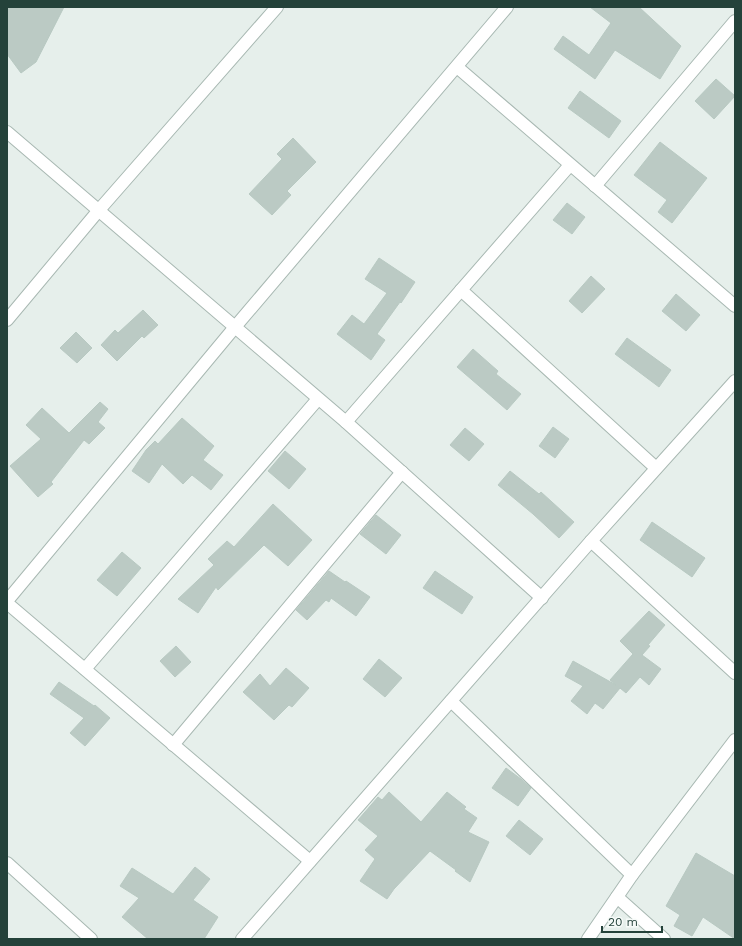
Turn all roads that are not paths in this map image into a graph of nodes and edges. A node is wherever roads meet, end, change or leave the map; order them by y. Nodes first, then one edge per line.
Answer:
1 (277, 7) edge
2 (502, 9) edge
3 (735, 21) edge
4 (457, 67) junction
5 (7, 132) edge
6 (570, 165) junction
7 (595, 186) junction
8 (99, 210) junction
9 (461, 290) junction
10 (735, 306) edge
11 (7, 320) edge
12 (235, 327) junction
13 (735, 381) edge
14 (318, 399) junction
15 (346, 422) junction
16 (656, 468) junction
17 (402, 472) junction
18 (591, 541) junction
19 (542, 598) junction
20 (7, 602) edge
21 (85, 669) junction
22 (735, 673) edge
23 (450, 701) junction
24 (735, 740) edge
25 (173, 745) junction
26 (310, 861) junction
27 (7, 863) edge
28 (632, 875) junction
29 (617, 897) junction
30 (91, 939) edge
31 (242, 939) edge
32 (588, 939) edge
33 (664, 939) edge

1 - 8 street
2 - 4 street
3 - 7 street
4 - 6 street
4 - 12 street
5 - 8 street
6 - 7 street
6 - 9 street
7 - 10 street
8 - 11 street
8 - 12 street
9 - 15 street
9 - 16 street
12 - 14 street
12 - 20 street
13 - 16 street
14 - 15 street
14 - 21 street
15 - 17 street
16 - 18 street
17 - 19 street
17 - 25 street
18 - 19 street
18 - 22 street
19 - 23 street
20 - 21 street
21 - 25 street
23 - 26 street
23 - 28 street
24 - 28 street
25 - 26 street
26 - 31 street
27 - 30 street
28 - 29 street
29 - 32 street
29 - 33 street

